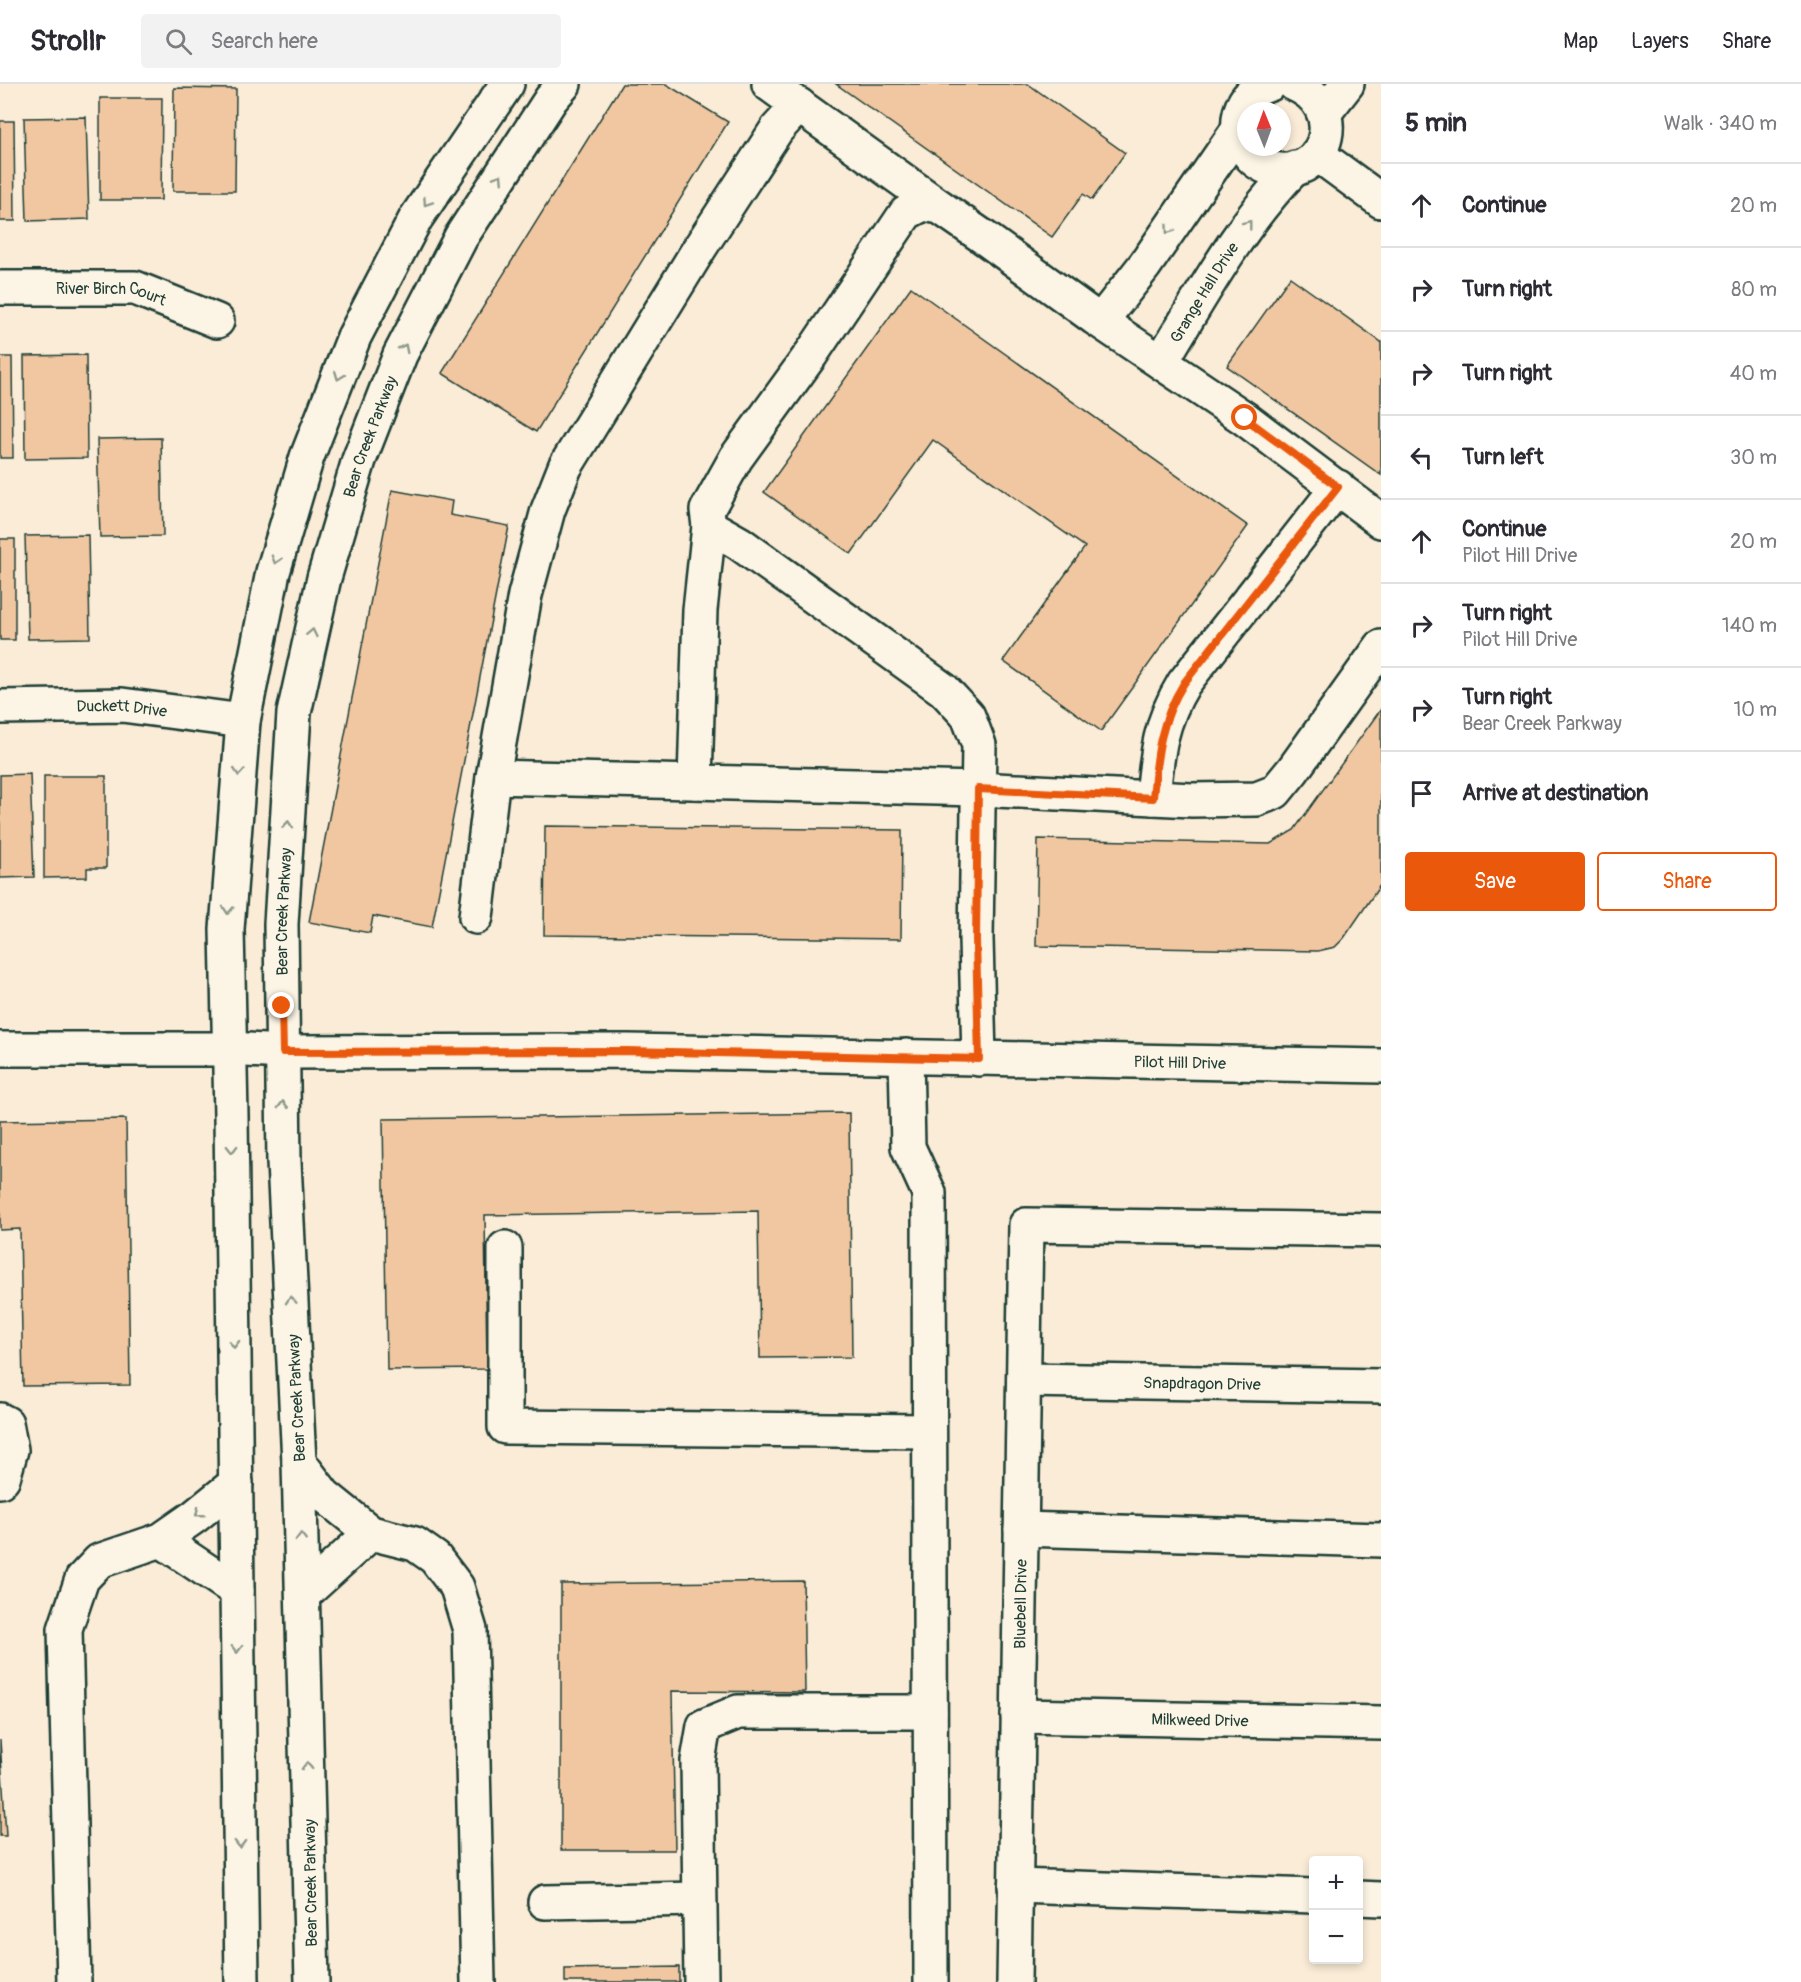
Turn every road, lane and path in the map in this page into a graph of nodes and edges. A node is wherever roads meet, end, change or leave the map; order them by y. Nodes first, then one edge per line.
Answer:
1 (507, 84) edge
2 (564, 84) edge
3 (768, 84) edge
4 (1294, 84) edge
5 (1347, 84) edge
6 (1254, 87) edge
7 (1245, 102) edge
8 (799, 105) junction
9 (1325, 112) junction
10 (1237, 131) edge
11 (1249, 156) edge
12 (1306, 161) junction
13 (1381, 201) edge
14 (940, 207) junction
15 (0, 288) edge
16 (1098, 320) junction
17 (218, 321) dead end
18 (1161, 362) junction
19 (1338, 487) junction
20 (1381, 520) edge
21 (709, 526) junction
22 (1381, 647) edge
23 (0, 707) edge
24 (243, 721) junction
25 (493, 777) junction
26 (695, 782) junction
27 (978, 789) junction
28 (1153, 798) junction
29 (476, 917) dead end
30 (0, 1049) edge
31 (229, 1049) junction
32 (283, 1052) junction
33 (906, 1056) junction
34 (979, 1059) junction
35 (1381, 1066) edge
36 (1381, 1230) edge
37 (505, 1248) dead end
38 (1024, 1380) junction
39 (1381, 1386) edge
40 (0, 1420) edge
41 (928, 1431) junction
42 (299, 1461) junction
43 (0, 1481) edge
44 (236, 1483) junction
45 (1021, 1529) junction
46 (371, 1533) junction
47 (161, 1540) junction
48 (1381, 1540) edge
49 (237, 1591) junction
50 (303, 1595) junction
51 (930, 1712) junction
52 (1018, 1716) junction
53 (1381, 1723) edge
54 (1015, 1886) junction
55 (1309, 1896) edge
56 (1363, 1898) edge
57 (699, 1899) junction
58 (1381, 1899) edge
59 (545, 1902) dead end
60 (74, 1982) edge
61 (242, 1982) edge
62 (312, 1982) edge
63 (478, 1982) edge
64 (701, 1982) edge
65 (931, 1982) edge
66 (1014, 1982) edge

1 -> 24 street
32 -> 2 street, Bear Creek Parkway
3 - 8 street, Grange Hall Drive
4 - 9 street
5 - 9 street
6 - 7 street
8 - 14 street, Grange Hall Drive
8 - 25 street
9 - 12 street, Grange Hall Drive
10 -> 16 street
11 - 12 street
12 - 13 street
18 -> 12 street, Grange Hall Drive
14 - 16 street, Grange Hall Drive
14 - 21 street
15 - 17 street, River Birch Court
16 - 18 street, Grange Hall Drive
18 - 19 street
19 - 20 street
19 - 28 street
21 - 26 street
21 - 27 street
22 - 28 street
23 - 24 street, Duckett Drive
24 -> 31 street
25 - 26 street
25 - 29 street
26 - 27 street
27 - 28 street
27 - 34 street
30 - 31 street, Pilot Hill Drive
31 - 32 street, Pilot Hill Drive
31 -> 44 street
32 - 33 street, Pilot Hill Drive
42 -> 32 street, Bear Creek Parkway
33 - 34 street, Pilot Hill Drive
33 - 41 street
34 - 35 street, Pilot Hill Drive
36 - 38 street, Bluebell Drive
37 - 41 street
38 - 39 street, Snapdragon Drive
38 - 45 street, Bluebell Drive
40 - 43 street
41 - 51 street
42 - 46 street
50 -> 42 street, Bear Creek Parkway
44 -> 47 street
44 - 49 street
45 - 48 street
45 - 52 street, Bluebell Drive
46 - 50 street
46 - 63 street
47 - 49 street
47 - 60 street
49 -> 61 street
62 -> 50 street, Bear Creek Parkway
51 - 57 street
51 - 65 street
52 - 53 street, Milkweed Drive
52 - 54 street, Bluebell Drive
54 - 55 street
54 - 66 street, Bluebell Drive
56 - 58 street
57 - 59 street
57 - 64 street

